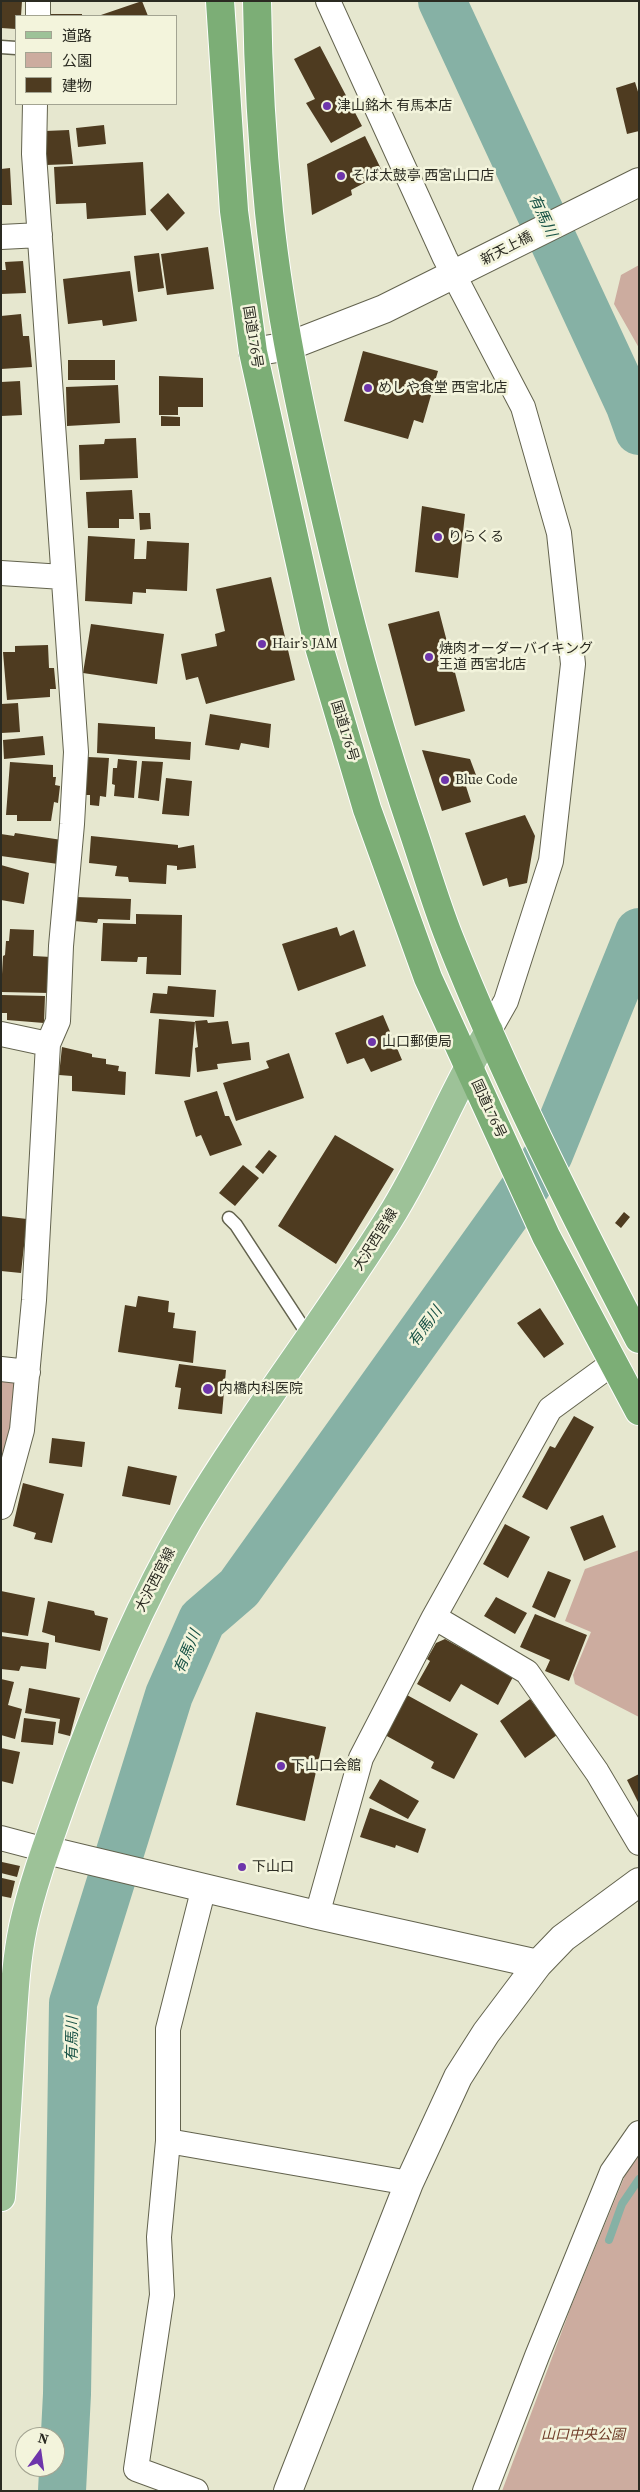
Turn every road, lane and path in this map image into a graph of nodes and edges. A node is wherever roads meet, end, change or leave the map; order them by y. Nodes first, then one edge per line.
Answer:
1 (38, 1) edge
2 (220, 1) edge
3 (257, 1) edge
4 (328, 1) edge
5 (38, 15) edge
6 (1, 47) edge
7 (15, 48) edge
8 (35, 105) edge
9 (639, 182) edge
10 (40, 235) junction
11 (1, 237) edge
12 (460, 272) junction
13 (290, 346) junction
14 (253, 352) junction
15 (1, 573) edge
16 (62, 577) junction
17 (489, 1031) junction
18 (1, 1034) edge
19 (48, 1044) junction
20 (473, 1077) junction
21 (229, 1218) dead end
22 (310, 1338) junction
23 (639, 1339) edge
24 (613, 1363) junction
25 (1, 1368) edge
26 (28, 1372) junction
27 (639, 1411) edge
28 (1, 1508) edge
29 (434, 1617) junction
30 (1, 1838) edge
31 (639, 1843) edge
32 (56, 1852) junction
33 (639, 1882) edge
34 (204, 1887) junction
35 (317, 1915) junction
36 (538, 1964) junction
37 (639, 2133) edge
38 (168, 2141) junction
39 (408, 2183) junction
40 (1, 2197) edge
41 (196, 2491) edge
42 (288, 2491) edge
43 (485, 2491) edge

1 - 5 street
2 - 14 highway, 国道176号
3 - 13 highway
4 - 12 street
6 - 7 lane
8 - 10 street
9 - 12 street, 新天上橋
10 - 11 street
10 - 16 street
12 - 13 street, 新天上橋
12 - 17 street
13 - 14 street, 新天上橋
13 - 17 highway
14 - 20 highway, 国道176号
15 - 16 street
16 - 19 street
17 - 20 main road, 大沢西宮線
17 - 23 highway
18 - 19 street
19 - 26 street
20 - 22 main road, 大沢西宮線
20 - 24 highway, 国道176号
21 - 22 lane
22 - 32 main road, 大沢西宮線
24 - 27 highway, 国道176号
24 - 29 street
25 - 26 street
26 - 28 street
29 - 31 street
29 - 35 street
30 - 32 street
32 - 34 street
32 - 40 main road, 大沢西宮線
33 - 36 street
34 - 35 street
34 - 38 street
35 - 36 street
36 - 39 street
37 - 43 street
38 - 39 street
38 - 41 street
39 - 42 street

